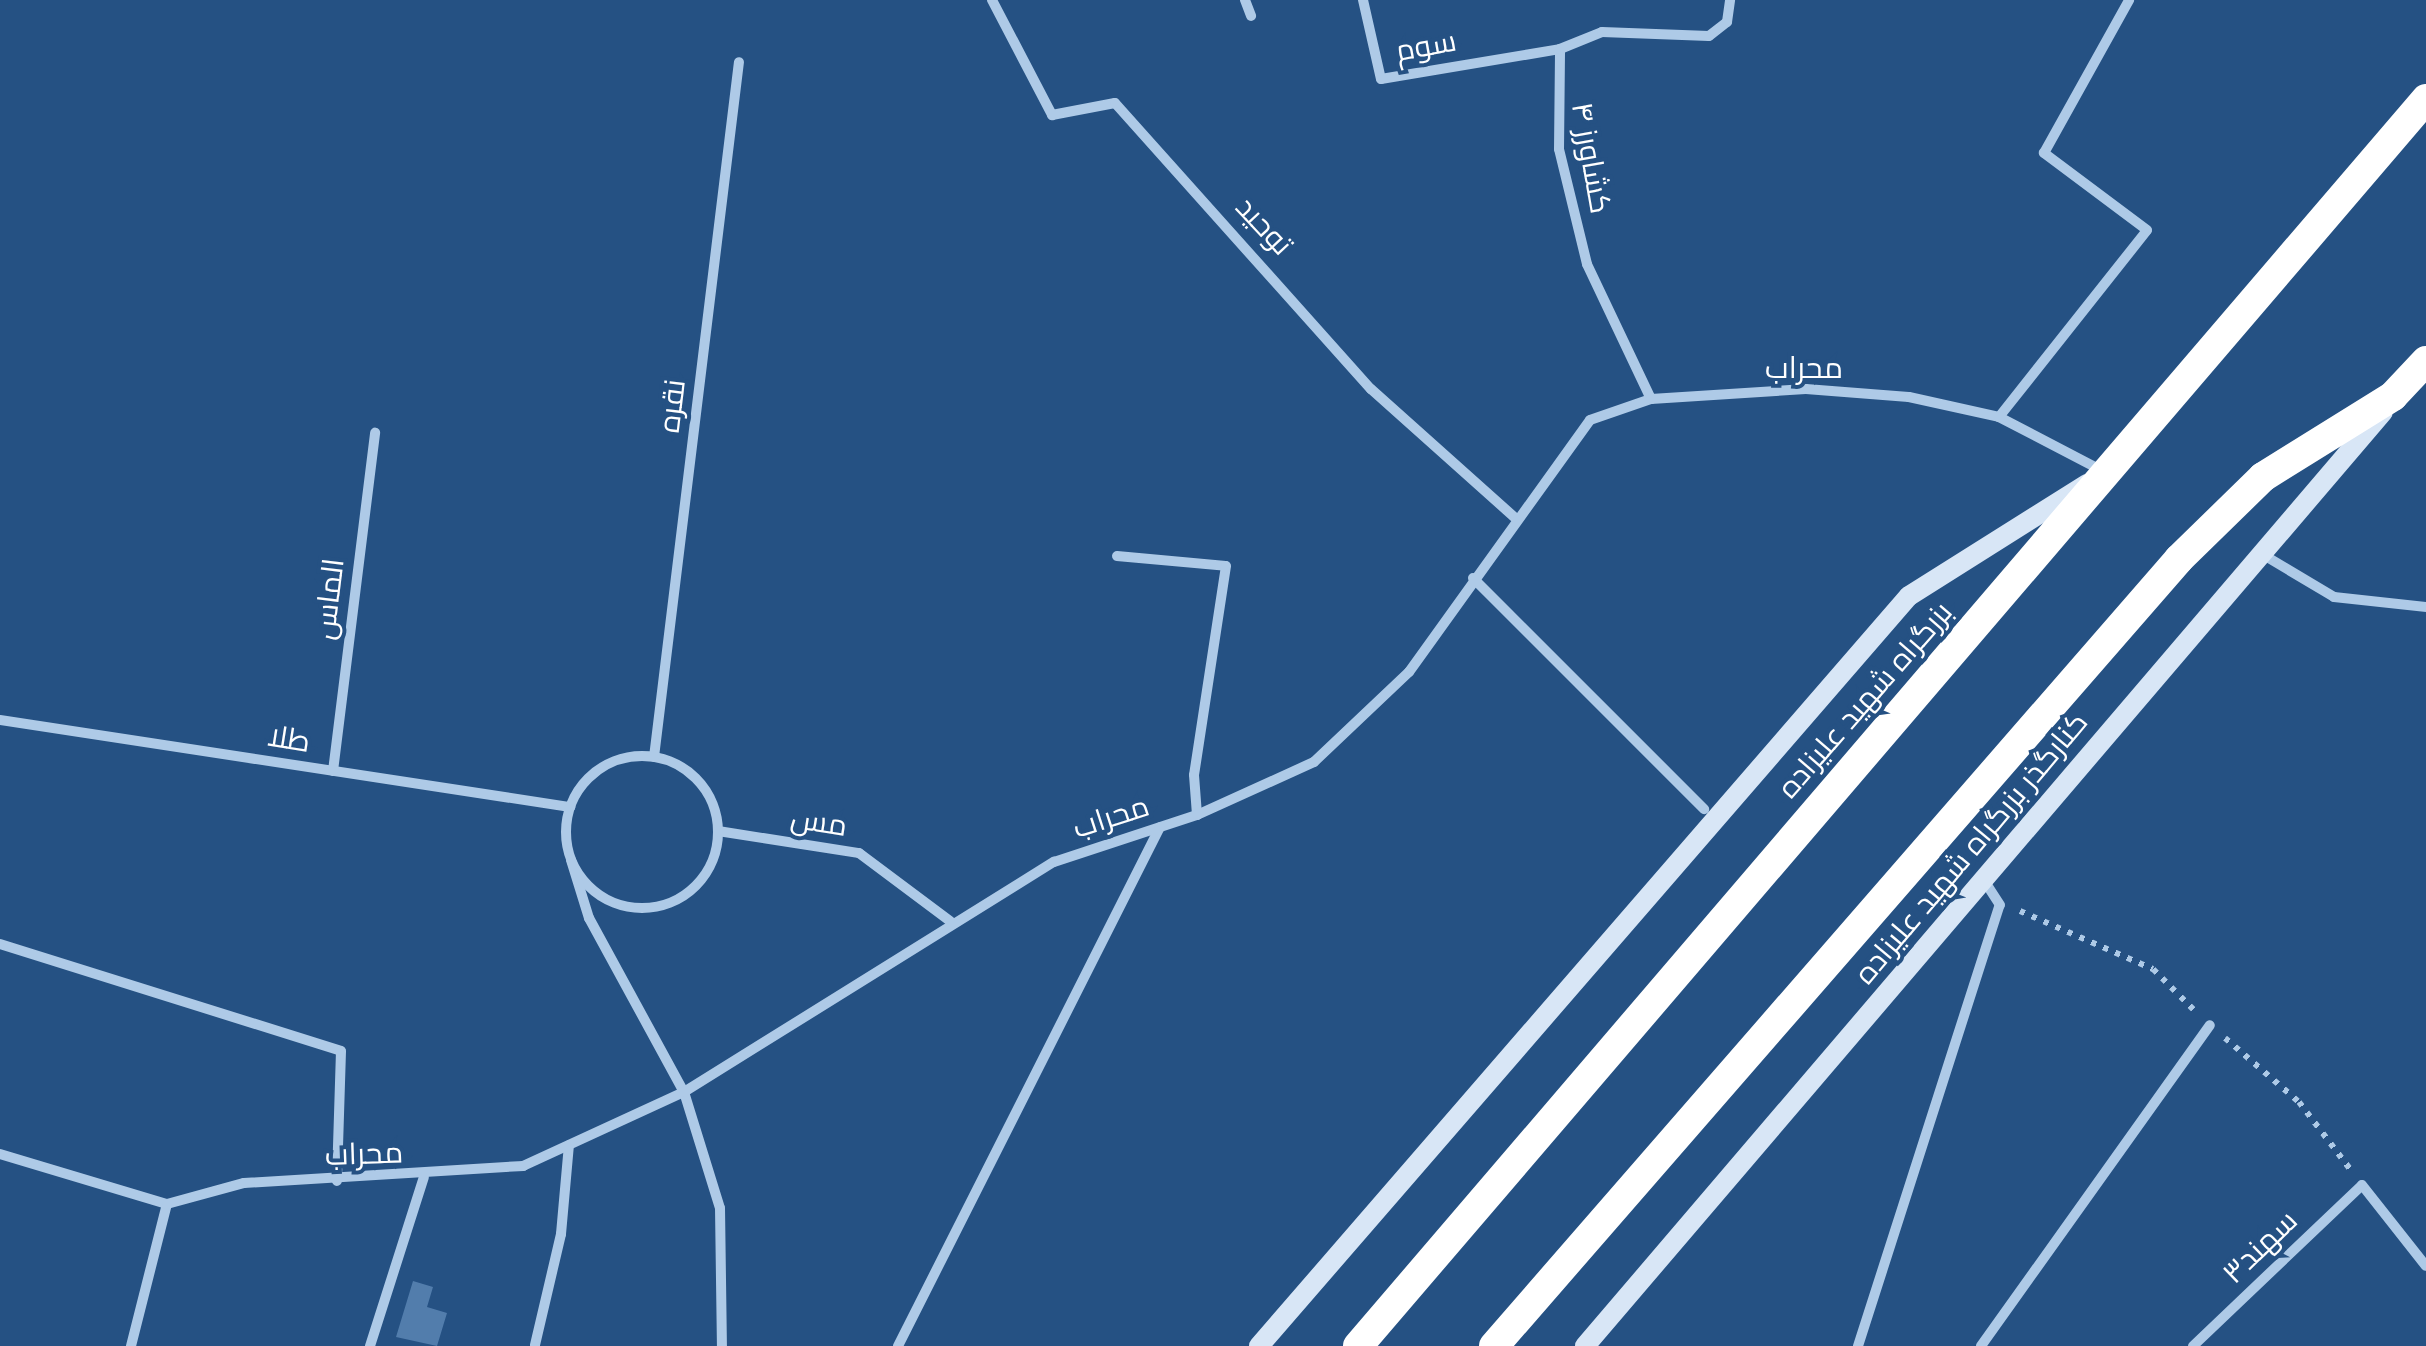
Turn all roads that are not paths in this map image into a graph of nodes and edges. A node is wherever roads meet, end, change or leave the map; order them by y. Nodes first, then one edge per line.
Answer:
1 (992, 0) edge
2 (1245, 0) edge
3 (1363, 0) edge
4 (1730, 0) edge
5 (2129, 0) edge
6 (1251, 16) dead end
7 (1560, 49) junction
8 (739, 62) dead end
9 (2426, 99) edge
10 (2426, 361) edge
11 (2403, 388) junction
12 (1650, 399) junction
13 (2000, 417) junction
14 (375, 433) dead end
15 (2106, 472) junction
16 (1514, 517) junction
17 (2262, 554) junction
18 (1117, 556) dead end
19 (1473, 578) junction
20 (2426, 607) edge
21 (0, 720) edge
22 (654, 756) junction
23 (332, 771) junction
24 (570, 807) junction
25 (1704, 808) dead end
26 (1197, 815) junction
27 (1160, 827) junction
28 (718, 831) junction
29 (571, 860) junction
30 (1984, 880) junction
31 (950, 921) junction
32 (0, 944) edge
33 (2210, 1025) dead end
34 (684, 1092) junction
35 (569, 1145) junction
36 (0, 1154) edge
37 (424, 1177) junction
38 (337, 1181) junction
39 (167, 1204) junction
40 (2426, 1266) edge
41 (534, 1345) edge
42 (131, 1346) edge
43 (370, 1346) edge
44 (722, 1346) edge
45 (898, 1346) edge
46 (1258, 1346) edge
47 (1358, 1346) edge
48 (1494, 1346) edge
49 (1586, 1346) edge
50 (1858, 1346) edge
51 (1981, 1346) edge
52 (2192, 1346) edge

1 - 16 street, توحید
2 - 6 street
3 - 7 street, سوم
4 - 7 street
5 - 13 street
7 - 12 street, کشاورز ۴
8 - 22 street, نقره
9 - 15 highway, بزرگراه شهید علیزاده
10 - 11 highway
11 - 17 main road, کنارگذر بزرگراه شهید علیزاده
11 - 48 highway
12 - 13 street, محراب
12 - 16 street, محراب
13 - 15 street, محراب
14 - 23 street, الماس
15 - 46 main road
15 - 47 highway, بزرگراه شهید علیزاده
16 - 19 street, محراب
17 - 20 street
17 - 30 main road, کنارگذر بزرگراه شهید علیزاده
18 - 26 street
19 - 25 street
19 - 26 street, محراب
21 - 23 street, طلا
22 - 24 street
22 - 28 street
23 - 24 street, طلا
24 - 29 street
26 - 27 street, محراب
27 - 31 street, محراب
27 - 45 street
28 - 29 street
28 - 31 street, مس
29 - 34 street
30 - 49 main road, کنارگذر بزرگراه شهید علیزاده
30 - 50 street
31 - 34 street, محراب
32 - 38 street
33 - 51 street
34 - 35 street, محراب
34 - 44 street
35 - 37 street, محراب
35 - 41 street
36 - 39 street
37 - 38 street, محراب
37 - 43 street
38 - 39 street, محراب
39 - 42 street
40 - 52 street, سهند۳

